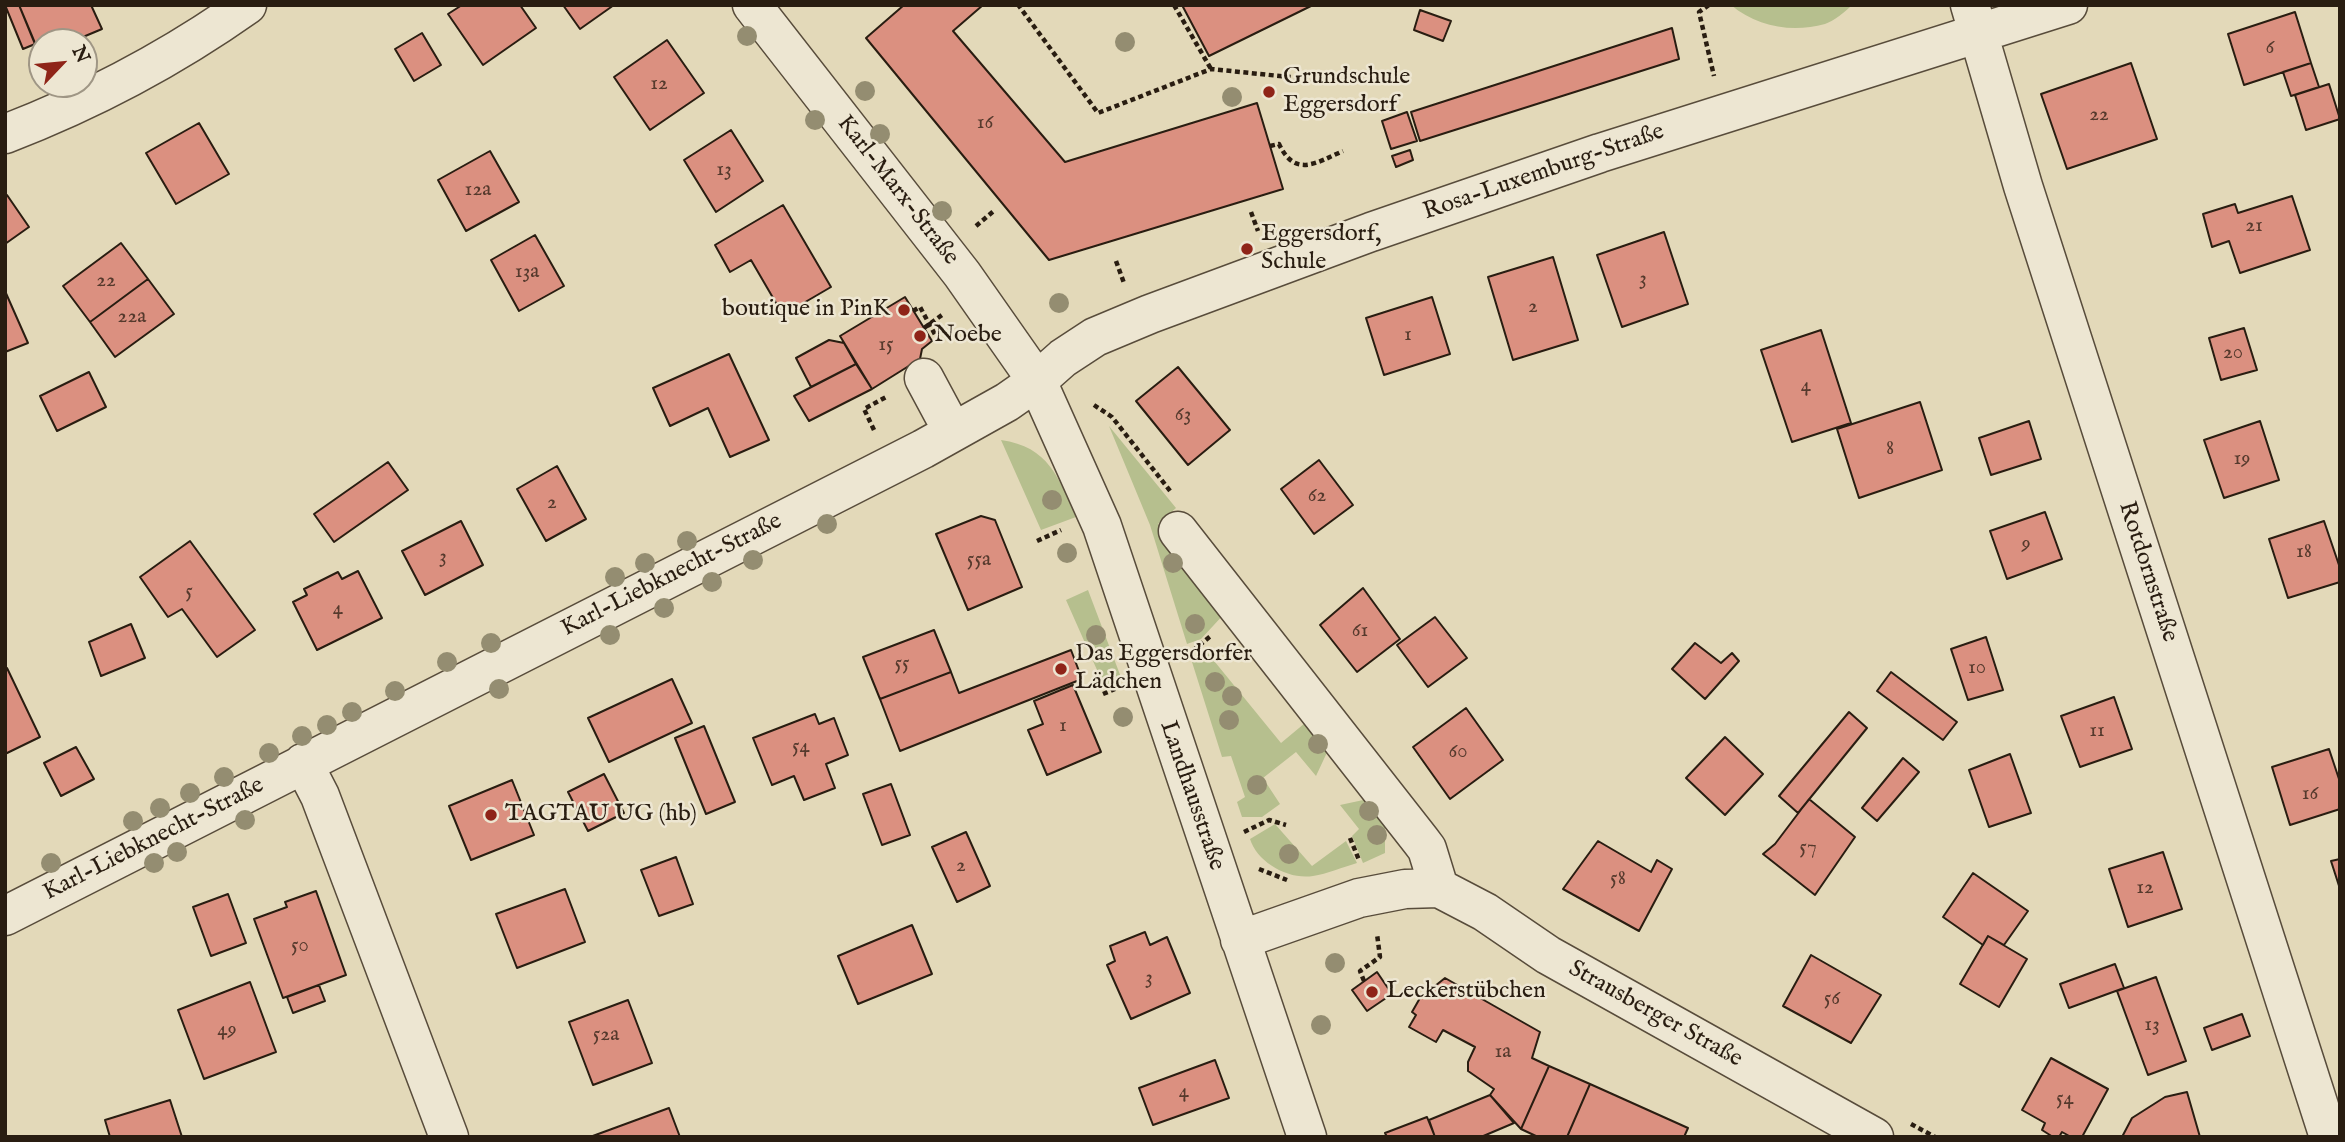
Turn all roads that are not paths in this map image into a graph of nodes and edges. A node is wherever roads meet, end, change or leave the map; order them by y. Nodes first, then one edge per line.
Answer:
1 (247, 5) edge
2 (752, 5) edge
3 (2068, 5) edge
4 (1973, 19) edge
5 (5, 134) edge
6 (924, 378) dead end
7 (1037, 381) junction
8 (953, 432) junction
9 (1178, 531) dead end
10 (303, 763) junction
11 (1439, 888) junction
12 (5, 916) edge
13 (1241, 940) junction
14 (449, 1137) edge
15 (1307, 1137) edge
16 (1874, 1137) edge
17 (2329, 1137) edge

1 - 5 street
2 - 7 street, Karl-Marx-Straße
3 - 4 street, Rosa-Luxemburg-Straße
4 - 7 street, Rosa-Luxemburg-Straße
4 - 17 street, Rotdornstraße
6 - 8 street
7 - 8 street, Karl-Liebknecht-Straße
7 - 13 street, Landhausstraße
8 - 10 street, Karl-Liebknecht-Straße
9 - 11 street
10 - 12 street, Karl-Liebknecht-Straße
10 - 14 street
11 - 13 street, Strausberger Straße
11 - 16 street, Strausberger Straße
13 - 15 street, Landhausstraße

